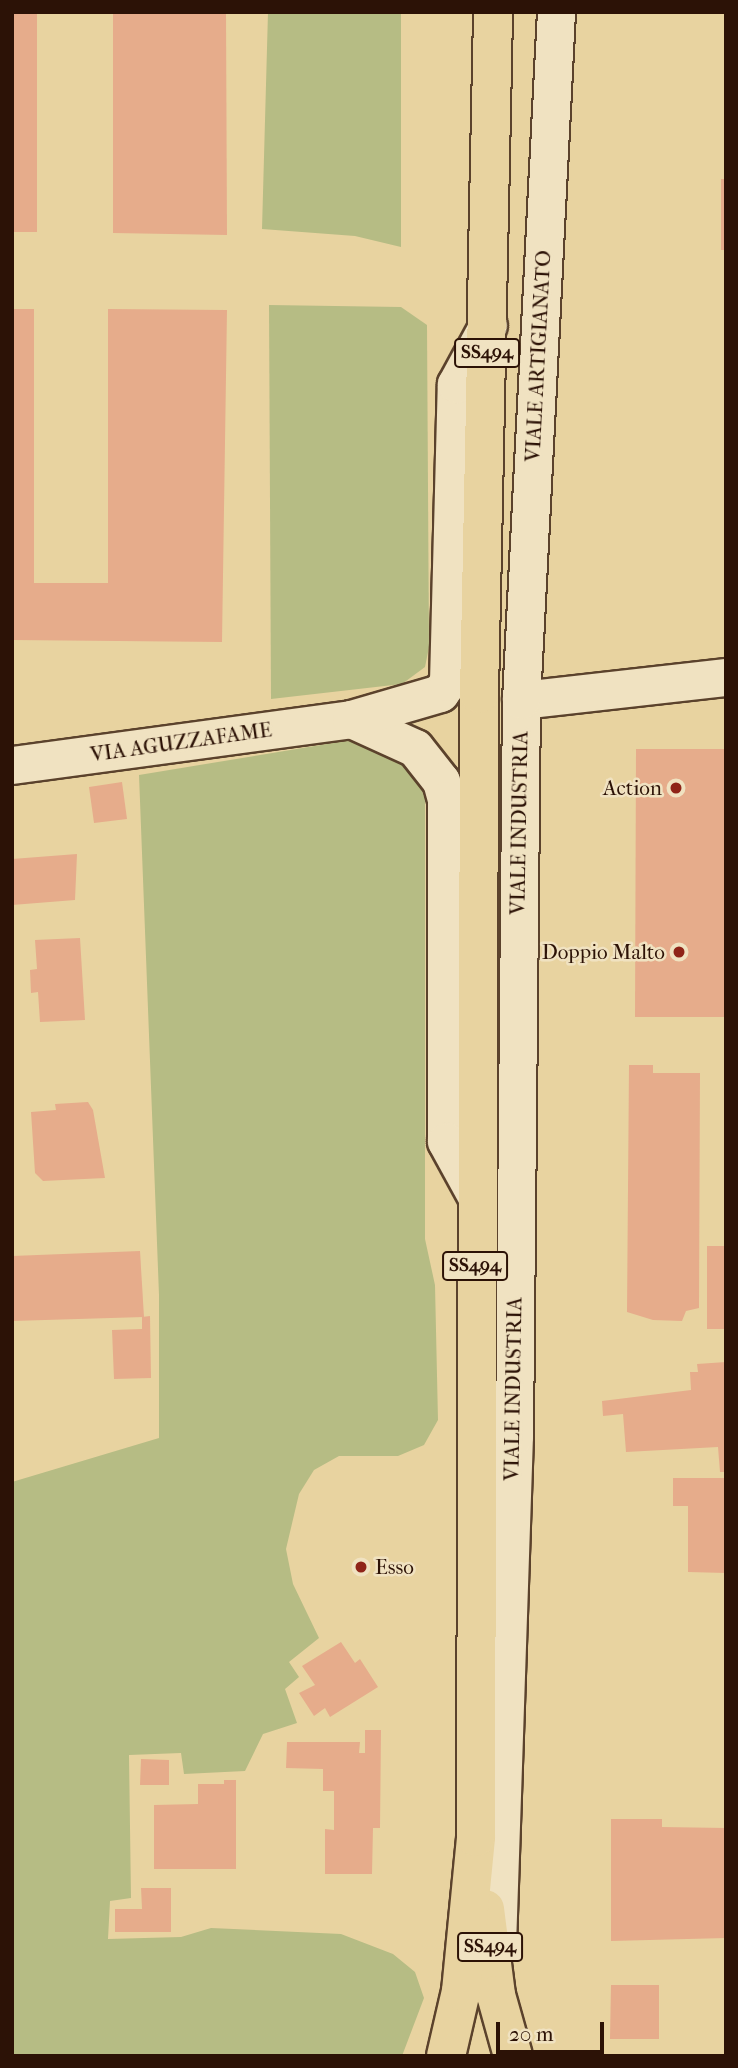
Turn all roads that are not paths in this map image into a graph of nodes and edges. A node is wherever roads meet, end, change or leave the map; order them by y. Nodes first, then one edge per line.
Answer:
1 (493, 12) edge
2 (556, 12) edge
3 (488, 325) junction
4 (726, 677) edge
5 (521, 700) junction
6 (351, 719) junction
7 (12, 765) edge
8 (475, 1194) junction
9 (476, 1837) junction
10 (496, 1995) junction
11 (446, 2056) edge
12 (513, 2056) edge

1 - 3 main road, SS494
2 - 5 street, VIALE ARTIGIANATO
3 - 6 street, VIA AGUZZAFAME
3 - 8 main road, VIALE INDUSTRIA / SS494
4 - 5 street
5 - 10 street, VIALE INDUSTRIA
6 - 7 street, VIA AGUZZAFAME
6 - 8 street
8 - 9 main road, VIALE INDUSTRIA / SS494
9 - 10 main road, VIALE INDUSTRIA / SS494
9 - 11 main road, VIALE INDUSTRIA / SS494
10 - 12 main road, VIALE INDUSTRIA / SS494

